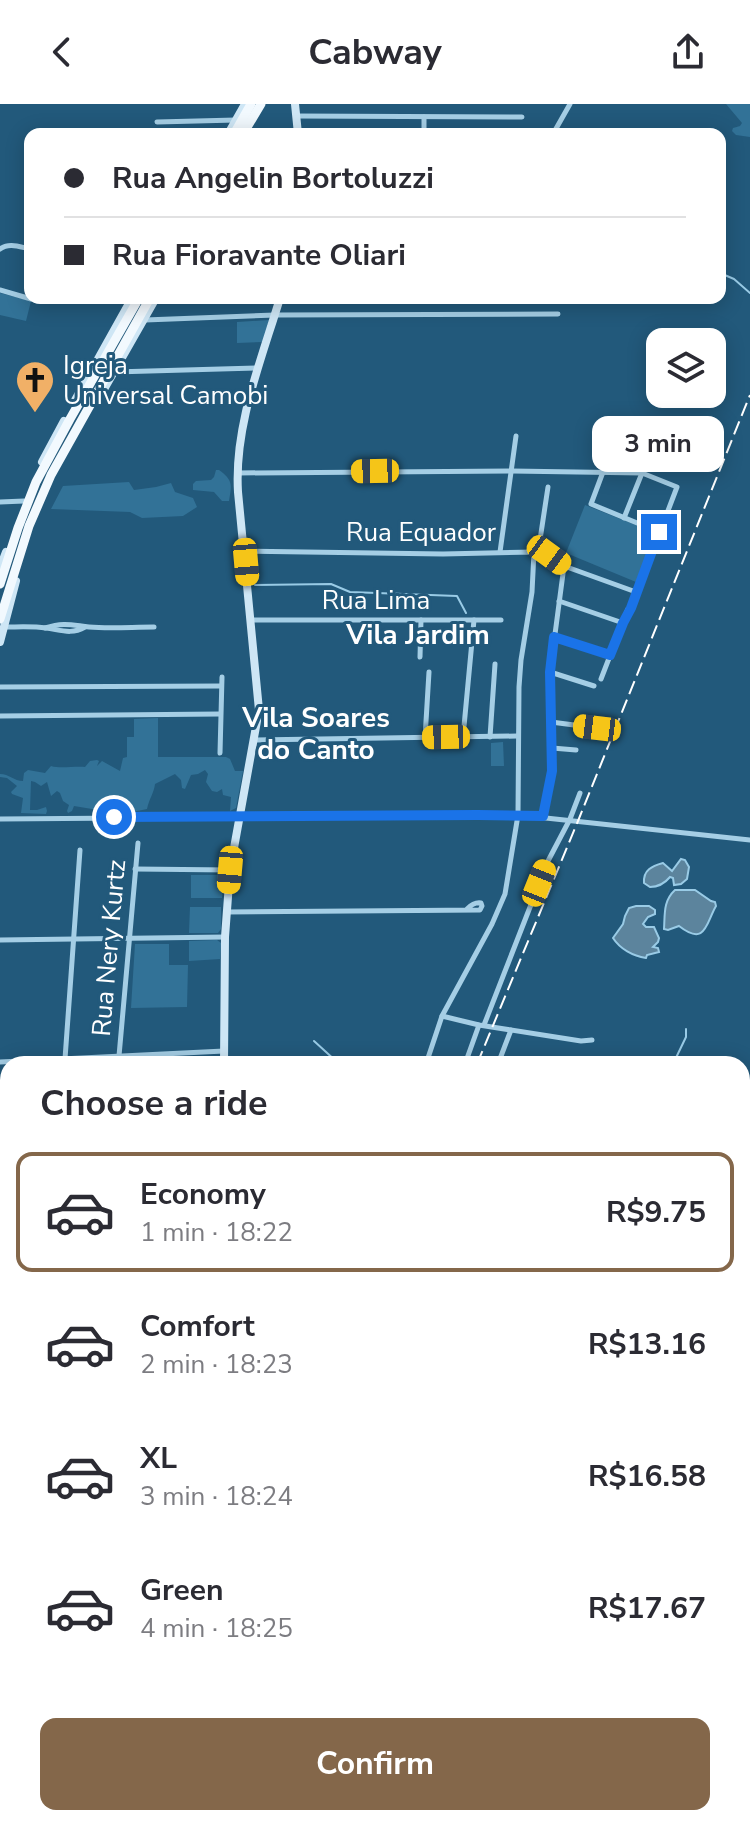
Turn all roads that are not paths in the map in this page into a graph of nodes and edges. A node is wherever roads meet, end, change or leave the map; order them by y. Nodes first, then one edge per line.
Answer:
1 (248, 104) edge
2 (263, 104) edge
3 (570, 104) edge
4 (295, 109) edge
5 (424, 117) junction
6 (522, 117) dead end
7 (236, 120) junction
8 (157, 122) dead end
9 (233, 128) edge
10 (234, 128) edge
11 (249, 128) edge
12 (424, 128) edge
13 (556, 128) edge
14 (24, 248) edge
15 (0, 249) edge
16 (0, 290) edge
17 (24, 297) edge
18 (129, 304) edge
19 (135, 304) edge
20 (150, 304) edge
21 (151, 304) edge
22 (278, 304) edge
23 (558, 314) dead end
24 (275, 315) junction
25 (144, 320) junction
26 (101, 355) junction
27 (259, 368) junction
28 (114, 372) junction
29 (87, 387) junction
30 (516, 436) dead end
31 (48, 458) junction
32 (512, 471) junction
33 (603, 472) junction
34 (237, 473) junction
35 (642, 473) junction
36 (53, 476) junction
37 (548, 487) dead end
38 (24, 501) junction
39 (0, 502) edge
40 (624, 518) junction
41 (18, 528) junction
42 (659, 532) junction
43 (245, 551) junction
44 (500, 552) junction
45 (536, 552) junction
46 (2, 563) edge
47 (564, 566) junction
48 (0, 584) edge
49 (636, 592) junction
50 (559, 601) junction
51 (251, 620) junction
52 (421, 620) junction
53 (474, 620) junction
54 (501, 620) dead end
55 (2, 623) edge
56 (623, 623) junction
57 (154, 627) dead end
58 (554, 637) junction
59 (0, 642) edge
60 (610, 655) junction
61 (420, 657) dead end
62 (495, 664) dead end
63 (429, 672) dead end
64 (550, 672) junction
65 (222, 677) dead end
66 (601, 679) dead end
67 (221, 686) junction
68 (594, 686) dead end
69 (0, 687) edge
70 (220, 714) junction
71 (0, 716) edge
72 (551, 722) junction
73 (597, 728) dead end
74 (517, 736) junction
75 (463, 737) junction
76 (490, 737) junction
77 (425, 738) junction
78 (255, 740) junction
79 (552, 748) junction
80 (576, 750) dead end
81 (220, 753) dead end
82 (580, 793) dead end
83 (518, 815) junction
84 (240, 816) junction
85 (543, 816) junction
86 (0, 819) edge
87 (570, 819) junction
88 (750, 840) edge
89 (138, 843) dead end
90 (80, 850) dead end
91 (135, 869) junction
92 (230, 870) junction
93 (467, 909) dead end
94 (226, 912) junction
95 (225, 937) junction
96 (75, 939) junction
97 (130, 939) junction
98 (0, 940) edge
99 (442, 1016) junction
100 (481, 1025) junction
101 (511, 1030) junction
102 (592, 1040) dead end
103 (224, 1051) junction
104 (65, 1056) edge
105 (119, 1056) joint
106 (224, 1056) edge
107 (429, 1056) edge
108 (468, 1056) edge
109 (501, 1056) edge

1 - 7 main road
1 - 10 highway
2 - 11 highway
3 - 13 street
4 - 5 street
5 - 6 street
5 - 12 street
7 - 8 street
7 - 9 main road
14 - 15 street
16 - 17 street
18 - 26 main road
19 - 29 highway
20 - 36 highway
21 - 25 main road
22 - 24 main road
23 - 24 street
24 - 25 street
24 - 27 main road
25 - 28 main road
26 - 29 highway
26 - 38 main road
27 - 28 street
27 - 34 main road
28 - 36 main road
29 - 31 highway
30 - 32 street
31 - 36 highway
31 - 41 highway
32 - 33 street
32 - 34 street
32 - 44 street
33 - 35 street
33 - 40 street
34 - 43 main road
35 - 40 street
35 - 42 street
36 - 55 highway
37 - 45 street
38 - 39 street
38 - 46 main road
40 - 42 street
41 - 46 highway
41 - 48 highway
42 - 49 street
43 - 44 street, Rua Equador
43 - 51 main road
44 - 45 street, Rua Equador
45 - 47 street, Rua Equador
45 - 74 street
47 - 49 street, Rua Equador
47 - 50 street
49 - 56 street
50 - 56 street
50 - 58 street
51 - 52 street, Rua Lima
51 - 78 main road
52 - 53 street, Rua Lima
52 - 61 street
53 - 54 street, Rua Lima
53 - 75 street
55 - 57 street
55 - 59 main road
56 - 60 street
58 - 60 street
58 - 64 street
60 - 66 street
62 - 76 street
63 - 77 street
64 - 68 street
64 - 72 street
65 - 67 street
67 - 69 street
67 - 70 street
70 - 71 street
70 - 81 street
72 - 73 street
72 - 79 street
74 - 76 street
74 - 83 street
75 - 76 street
75 - 77 street
77 - 78 street
78 - 84 main road
79 - 80 street
79 - 85 street
82 - 87 street
83 - 84 street
83 - 85 street
83 - 99 street
84 - 86 street
84 - 92 main road
85 - 87 street
87 - 88 street
87 - 100 street
89 - 91 street, Rua Nery Kurtz
90 - 96 street
91 - 92 street
91 - 97 street, Rua Nery Kurtz
92 - 94 main road
93 - 94 street
94 - 95 main road
95 - 97 street
95 - 103 main road
96 - 97 street
96 - 98 street
96 - 104 street
97 - 105 street, Rua Nery Kurtz
99 - 100 street
99 - 107 street
100 - 101 street
100 - 108 street
101 - 102 street
101 - 109 street
103 - 105 street
103 - 106 main road

